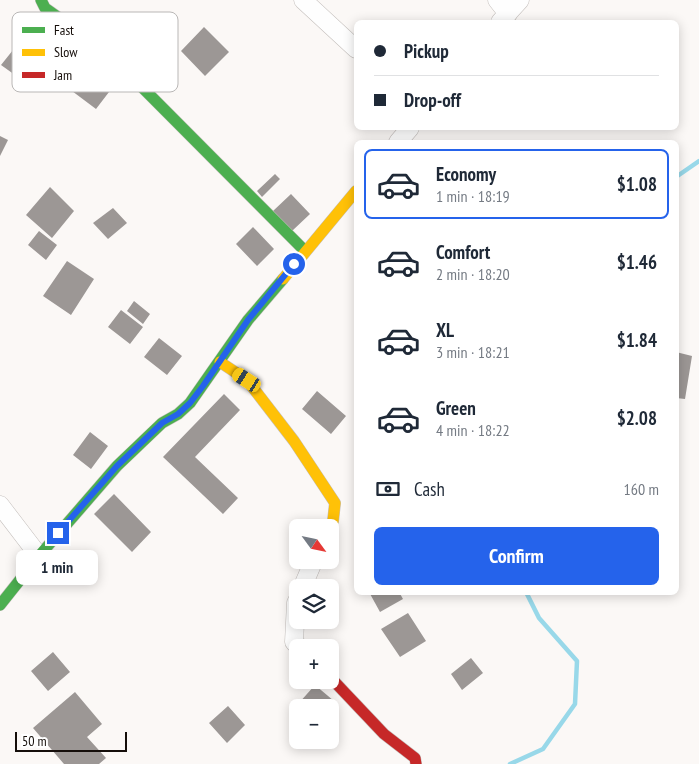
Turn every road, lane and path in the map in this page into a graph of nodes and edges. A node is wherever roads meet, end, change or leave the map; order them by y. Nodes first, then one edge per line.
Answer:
1 (41, 0) edge
2 (302, 0) edge
3 (496, 0) edge
4 (520, 0) edge
5 (51, 12) edge
6 (504, 18) edge
7 (354, 47) edge
8 (147, 92) edge
9 (408, 130) edge
10 (400, 140) edge
11 (354, 193) edge
12 (305, 250) junction
13 (220, 362) junction
14 (0, 505) edge
15 (333, 519) edge
16 (39, 556) junction
17 (0, 605) edge
18 (339, 686) edge
19 (416, 764) edge

1 - 5 street
2 - 7 street
3 - 6 street
4 - 6 street
8 - 12 street
9 - 10 street
11 - 12 street
12 - 13 street
13 - 15 street
13 - 16 street
14 - 16 street
16 - 17 street
18 - 19 street

